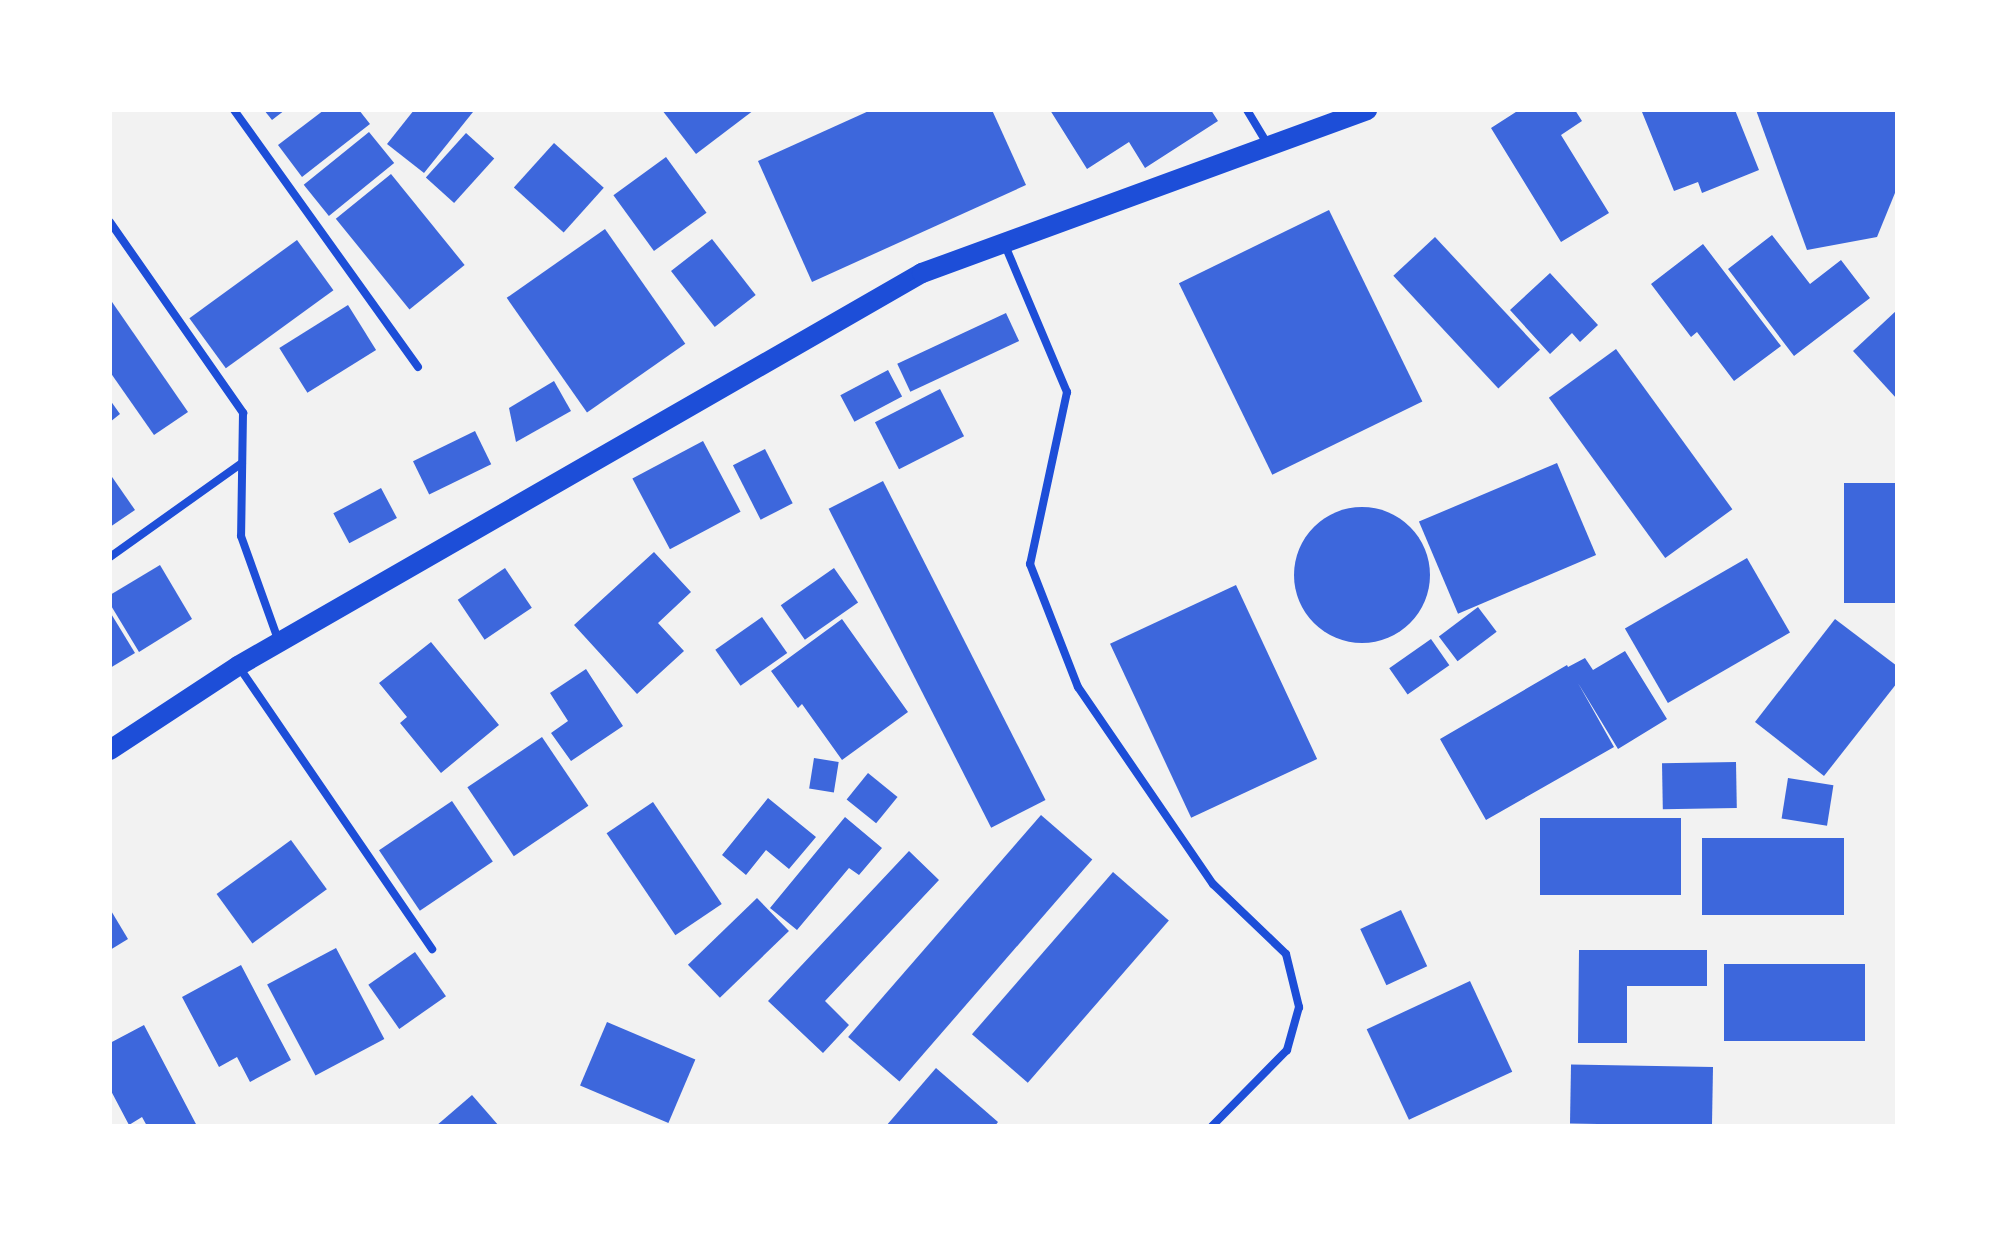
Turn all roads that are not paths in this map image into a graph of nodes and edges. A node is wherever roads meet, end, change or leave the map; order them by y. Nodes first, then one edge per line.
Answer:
1 (234, 110) edge
2 (1247, 110) edge
3 (1367, 110) edge
4 (1269, 146) junction
5 (110, 222) edge
6 (1004, 242) junction
7 (418, 367) dead end
8 (242, 463) junction
9 (110, 557) edge
10 (279, 643) junction
11 (238, 666) junction
12 (110, 750) edge
13 (432, 949) dead end
14 (1212, 1126) edge

1 - 7 street
2 - 4 street
3 - 4 main road
4 - 6 main road
5 - 8 street
6 - 10 main road
6 - 14 street
8 - 9 street
8 - 10 street
10 - 11 main road
11 - 12 main road
11 - 13 street

